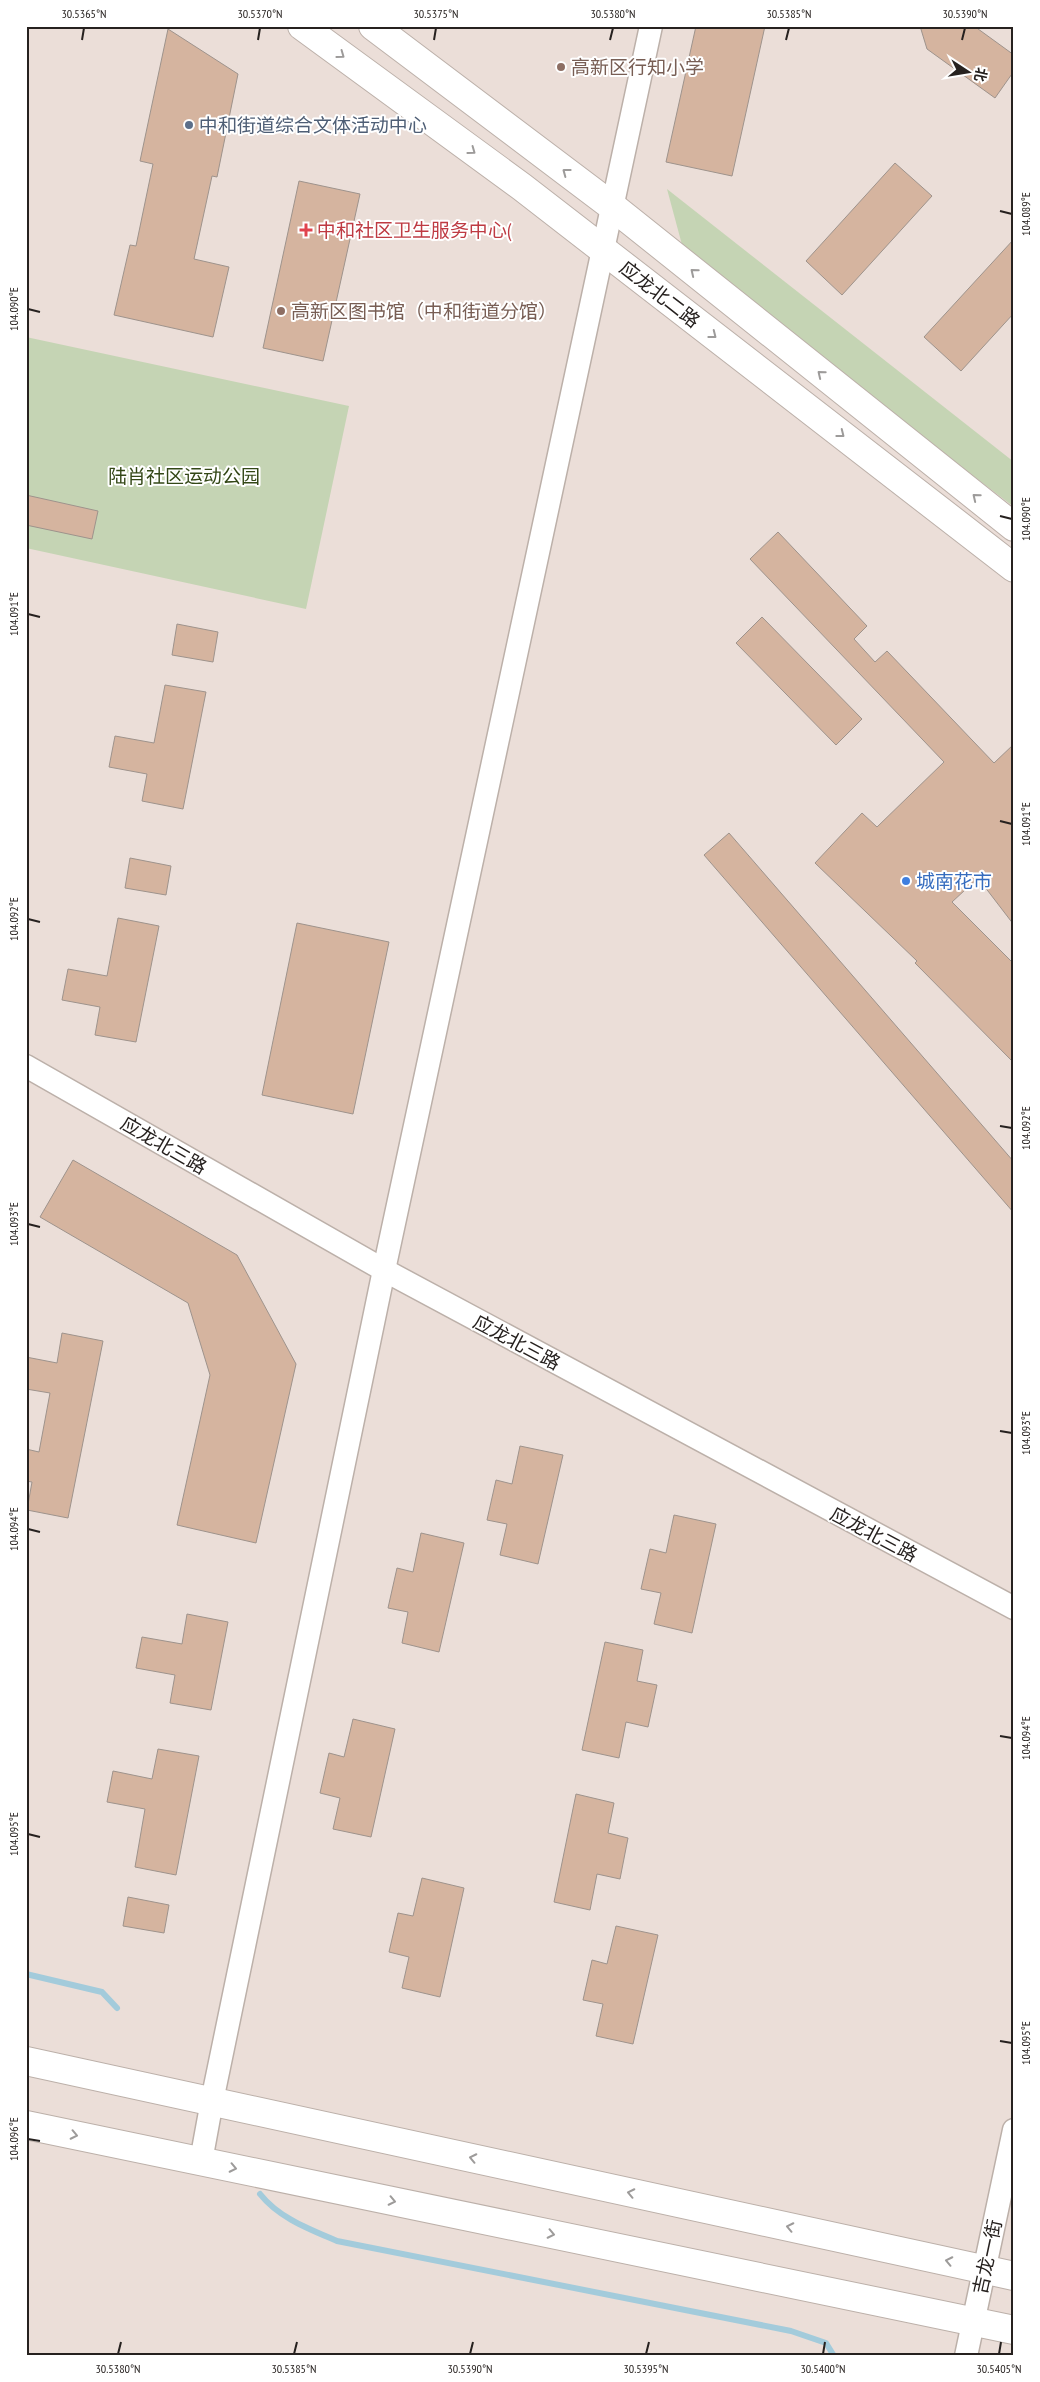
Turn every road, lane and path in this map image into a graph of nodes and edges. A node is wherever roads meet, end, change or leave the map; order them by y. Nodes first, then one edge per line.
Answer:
1 (302, 26) edge
2 (373, 26) edge
3 (651, 26) edge
4 (613, 208) junction
5 (604, 251) junction
6 (1014, 527) edge
7 (1014, 568) edge
8 (26, 1066) edge
9 (384, 1270) junction
10 (1014, 1608) edge
11 (26, 2061) edge
12 (212, 2102) junction
13 (26, 2125) edge
14 (1014, 2130) edge
15 (201, 2162) junction
16 (984, 2269) junction
17 (1014, 2276) edge
18 (973, 2321) junction
19 (1014, 2330) edge
20 (966, 2356) edge

1 -> 5 main road, 应龙北二路
4 -> 2 main road, 应龙北二路
3 - 4 street
4 - 5 street
6 -> 4 main road, 应龙北二路
5 -> 7 main road, 应龙北二路
5 - 9 street
8 - 9 street, 应龙北三路
9 - 10 street, 应龙北三路
9 - 12 street
11 - 12 main road
12 - 15 street
16 -> 12 main road
13 -> 15 main road
14 - 16 street, 吉龙一街
15 -> 18 main road
16 - 17 main road
16 - 18 street, 吉龙一街
18 - 19 main road
18 - 20 street, 吉龙一街

